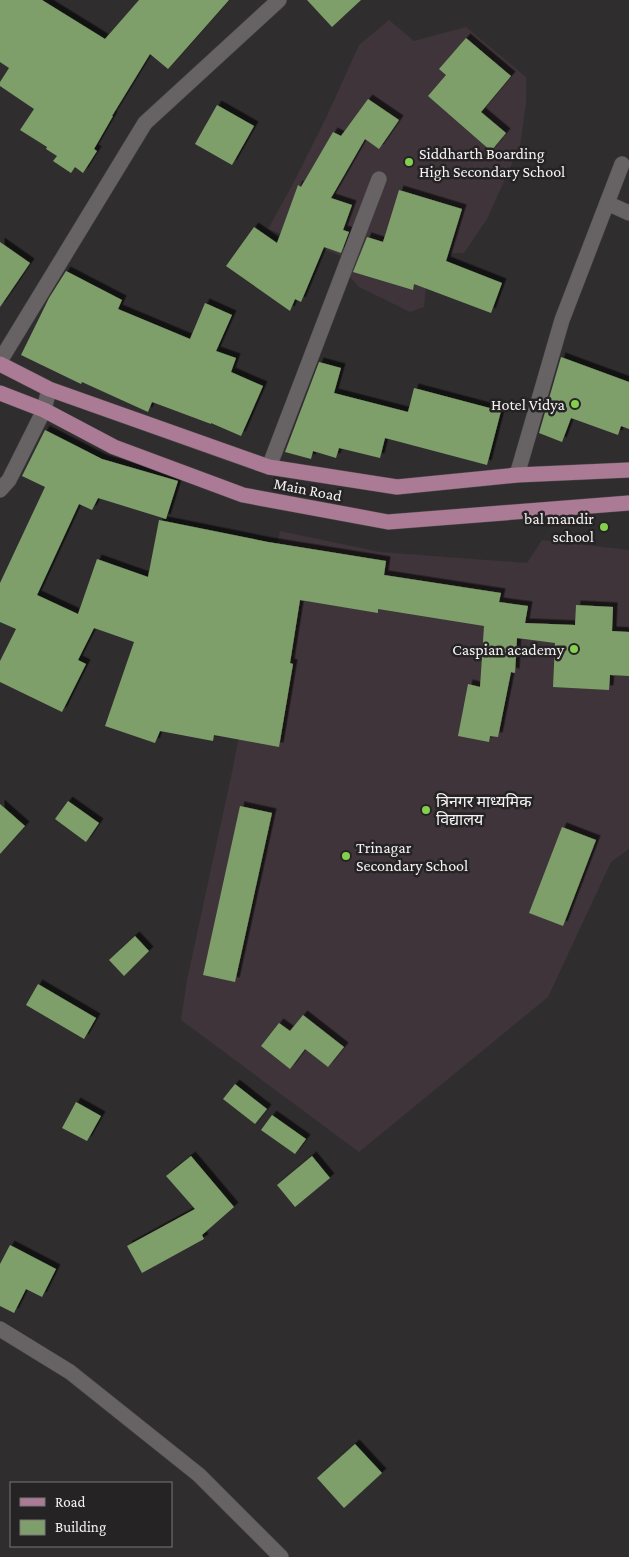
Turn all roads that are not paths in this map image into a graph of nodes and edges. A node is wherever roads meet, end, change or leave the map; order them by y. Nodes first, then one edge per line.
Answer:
1 (279, 0) edge
2 (622, 164) dead end
3 (379, 179) dead end
4 (607, 204) junction
5 (629, 213) edge
6 (0, 362) edge
7 (49, 388) junction
8 (0, 393) edge
9 (44, 410) junction
10 (268, 467) junction
11 (629, 470) edge
12 (517, 475) junction
13 (0, 490) edge
14 (629, 504) edge
15 (0, 1329) edge
16 (281, 1557) edge

1 - 6 street
2 - 4 street
3 - 10 street
4 - 5 street
4 - 12 street
6 - 7 main road, Main Road
7 - 9 street
7 - 10 main road, Main Road
8 - 9 main road, Main Road
9 - 13 street
9 - 14 main road, Main Road
10 - 12 main road, Main Road
11 - 12 main road, Main Road
15 - 16 street

